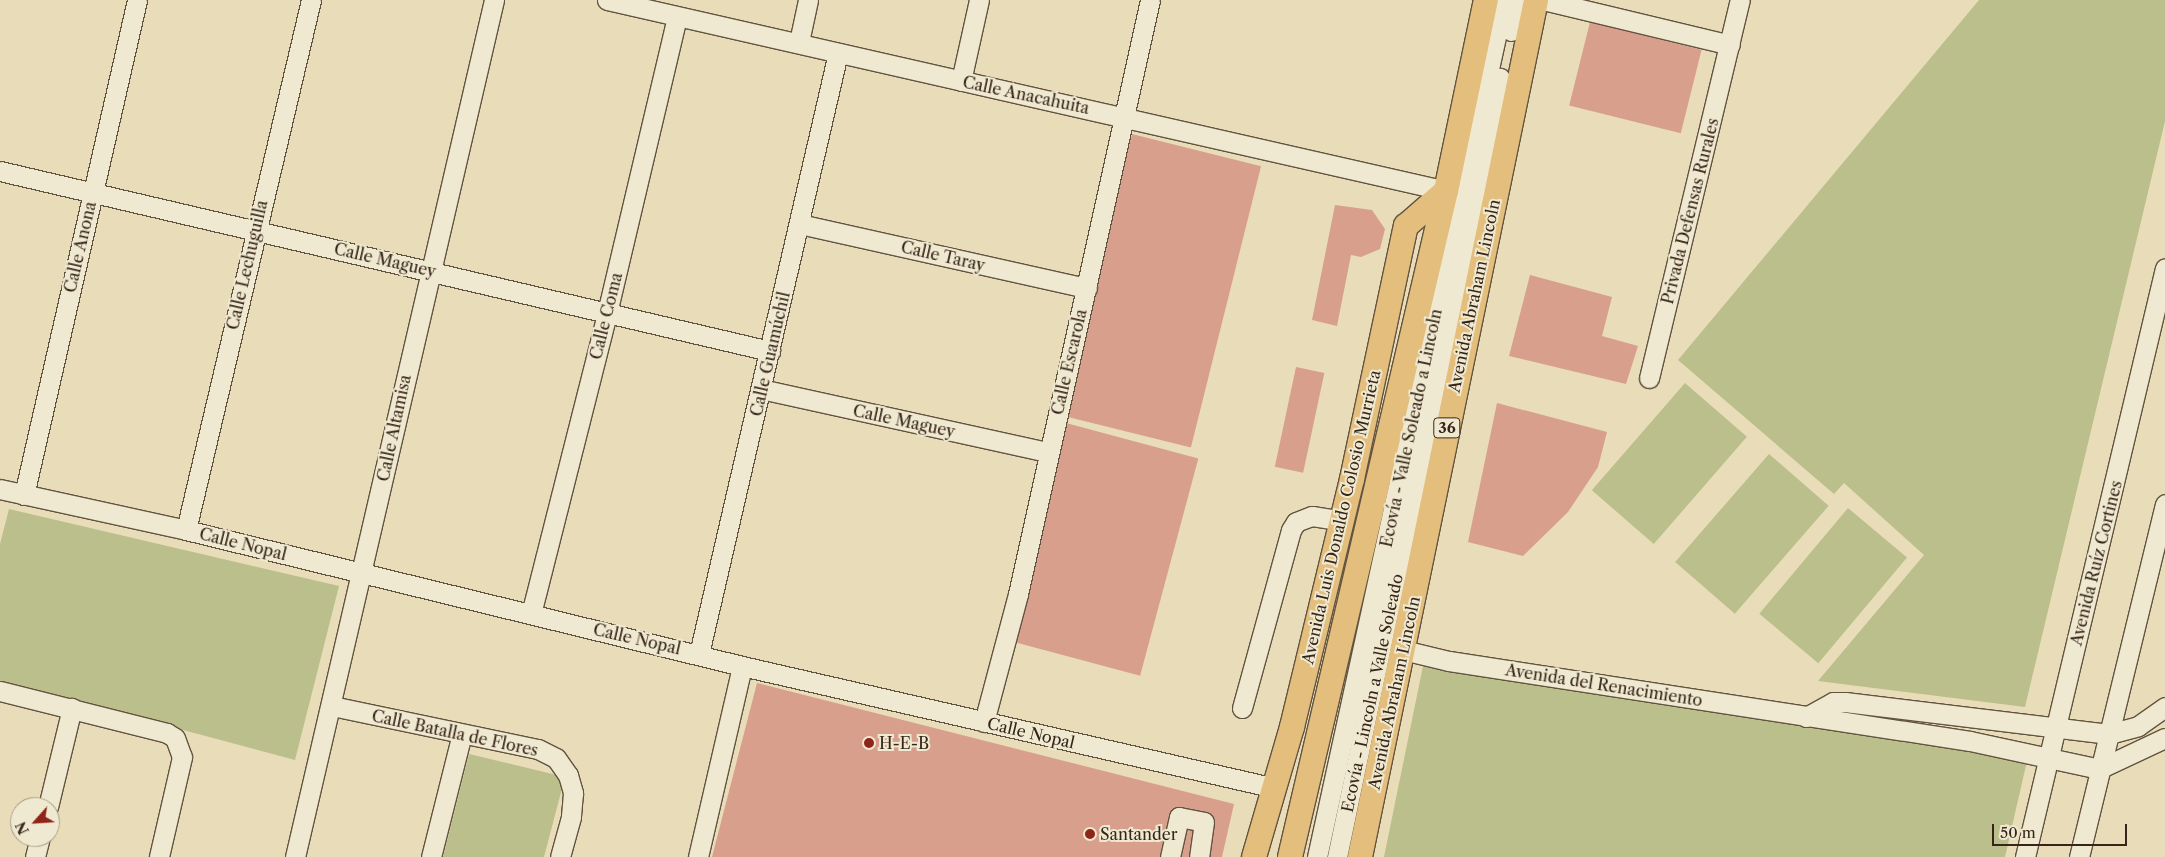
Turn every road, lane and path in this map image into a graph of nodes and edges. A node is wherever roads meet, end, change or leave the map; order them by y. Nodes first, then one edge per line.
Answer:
1 (137, 0) edge
2 (311, 0) edge
3 (494, 0) edge
4 (607, 0) edge
5 (808, 0) edge
6 (979, 0) edge
7 (1150, 0) edge
8 (1486, 0) edge
9 (1504, 0) edge
10 (1518, 0) edge
11 (1536, 0) edge
12 (1543, 0) edge
13 (1740, 0) edge
14 (634, 3) edge
15 (677, 17) junction
16 (799, 42) junction
17 (1730, 45) junction
18 (838, 53) junction
19 (961, 81) junction
20 (1123, 116) junction
21 (0, 171) edge
22 (1446, 191) junction
23 (93, 192) junction
24 (800, 224) junction
25 (255, 230) junction
26 (2165, 268) edge
27 (428, 271) junction
28 (1087, 288) junction
29 (607, 313) junction
30 (770, 351) junction
31 (1649, 378) dead end
32 (761, 389) junction
33 (1389, 433) junction
34 (1048, 452) junction
35 (1352, 479) junction
36 (0, 489) edge
37 (24, 495) junction
38 (2165, 504) edge
39 (1342, 521) junction
40 (186, 530) junction
41 (362, 573) junction
42 (531, 614) junction
43 (1403, 650) junction
44 (699, 654) junction
45 (742, 666) junction
46 (1332, 682) junction
47 (0, 691) edge
48 (332, 706) junction
49 (2165, 707) edge
50 (72, 708) junction
51 (1242, 708) dead end
52 (1806, 717) junction
53 (984, 722) junction
54 (1292, 727) junction
55 (2056, 727) junction
56 (462, 734) junction
57 (2110, 734) junction
58 (2165, 738) edge
59 (2048, 760) junction
60 (2098, 769) junction
61 (1274, 788) junction
62 (50, 797) edge
63 (159, 857) edge
64 (294, 857) edge
65 (431, 857) edge
66 (560, 857) edge
67 (698, 857) edge
68 (1170, 857) edge
69 (1199, 857) edge
70 (1254, 857) edge
71 (1290, 857) edge
72 (1317, 857) edge
73 (1337, 857) edge
74 (1360, 857) edge
75 (2025, 857) edge
76 (2079, 857) edge

1 - 23 street, Calle Anona
2 - 25 street, Calle Lechuguilla
3 - 27 street, Calle Altamisa
4 - 14 street, Calle Anacahuita
5 - 16 street
6 - 19 street
7 - 20 street, Calle Escarola
8 - 22 main road
9 - 72 street, Ecovía - Valle Soleado a Lincoln
10 - 73 street, Ecovía - Lincoln a Valle Soleado
11 - 43 main road, Avenida Abraham Lincoln / 36
12 - 17 street
13 - 17 street, Privada Defensas Rurales
14 - 15 street, Calle Anacahuita
15 - 16 street, Calle Anacahuita
15 - 29 street, Calle Coma
16 - 18 street, Calle Anacahuita
17 - 31 street, Privada Defensas Rurales
18 - 19 street, Calle Anacahuita
18 - 24 street, Calle Guamúchil
19 - 20 street, Calle Anacahuita
20 - 22 street, Calle Anacahuita
20 - 28 street, Calle Escarola
21 - 23 street, Calle Maguey
22 - 33 main road
22 - 35 main road, Avenida Luis Donaldo Colosio Murrieta
23 - 25 street, Calle Maguey
23 - 37 street, Calle Anona
24 - 28 street, Calle Taray
24 - 30 street, Calle Guamúchil
25 - 27 street, Calle Maguey
25 - 40 street, Calle Lechuguilla
26 - 55 street, Avenida Ruíz Cortines
27 - 29 street, Calle Maguey
27 - 41 street, Calle Altamisa
28 - 34 street, Calle Escarola
29 - 30 street, Calle Maguey
29 - 42 street, Calle Coma
30 - 32 street, Calle Guamúchil
32 - 34 street, Calle Maguey
32 - 44 street, Calle Guamúchil
33 - 35 main road
33 - 46 main road
34 - 53 street, Calle Escarola
35 - 39 main road, Avenida Luis Donaldo Colosio Murrieta
36 - 37 street, Calle Nopal
37 - 40 street, Calle Nopal
38 - 57 street
39 - 51 street
39 - 54 main road, Avenida Luis Donaldo Colosio Murrieta
40 - 41 street, Calle Nopal
41 - 42 street, Calle Nopal
41 - 48 street, Calle Altamisa
42 - 44 street, Calle Nopal
43 - 52 street, Avenida del Renacimiento
43 - 74 main road, Avenida Abraham Lincoln / 36
44 - 45 street, Calle Nopal
45 - 53 street, Calle Nopal
45 - 67 street
46 - 54 main road
46 - 71 main road
47 - 50 street
48 - 56 street, Calle Batalla de Flores
48 - 64 street, Calle Altamisa
49 - 57 street
50 - 62 street
50 - 63 street
52 - 55 street
52 - 59 street, Avenida del Renacimiento
53 - 61 street, Calle Nopal
54 - 61 main road, Avenida Luis Donaldo Colosio Murrieta
55 - 57 street
55 - 59 street, Avenida Ruíz Cortines
56 - 65 street
56 - 66 street, Calle Batalla de Flores
57 - 60 street
58 - 60 street
59 - 60 street, Avenida del Renacimiento
59 - 75 street, Avenida Ruíz Cortines
60 - 76 street
61 - 70 main road, Avenida Luis Donaldo Colosio Murrieta
68 - 69 street

